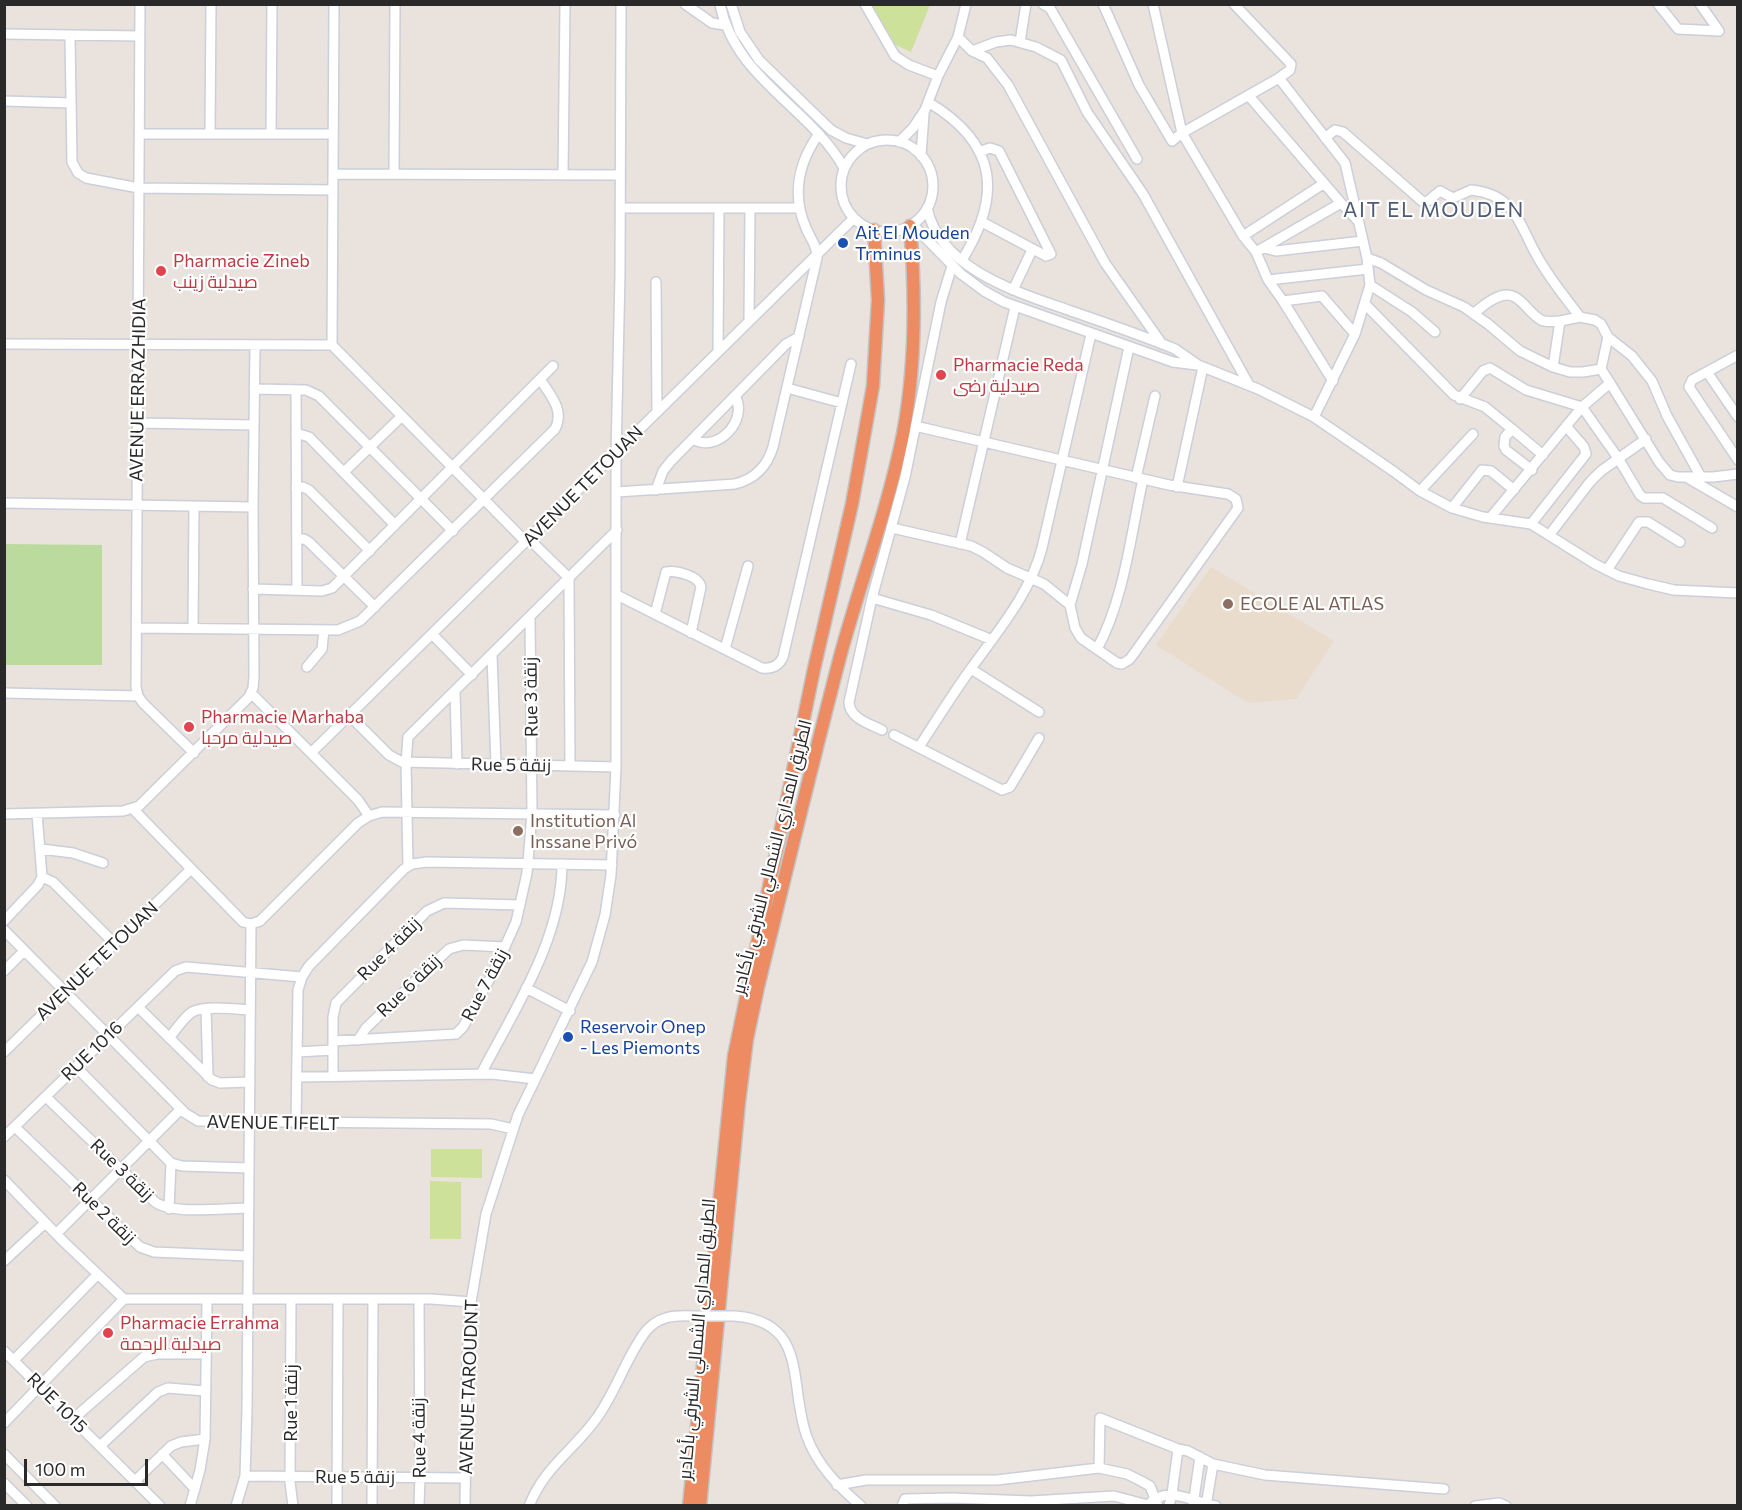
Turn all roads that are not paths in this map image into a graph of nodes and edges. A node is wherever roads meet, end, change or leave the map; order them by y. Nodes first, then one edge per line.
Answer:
1 (140, 4) edge
2 (211, 4) edge
3 (272, 4) edge
4 (334, 4) edge
5 (395, 4) edge
6 (565, 4) edge
7 (621, 4) edge
8 (685, 4) edge
9 (720, 4) edge
10 (731, 4) edge
11 (865, 4) edge
12 (966, 4) edge
13 (1026, 4) edge
14 (1043, 4) edge
15 (1103, 4) edge
16 (1153, 4) edge
17 (1234, 4) edge
18 (1658, 4) edge
19 (1700, 4) edge
20 (725, 25) junction
21 (4, 34) edge
22 (70, 35) junction
23 (140, 36) junction
24 (958, 37) junction
25 (1020, 42) junction
26 (972, 51) junction
27 (938, 76) junction
28 (1279, 78) junction
29 (1249, 96) junction
30 (4, 101) edge
31 (71, 103) junction
32 (926, 106) junction
33 (1182, 133) junction
34 (140, 134) junction
35 (210, 134) junction
36 (271, 134) junction
37 (333, 134) junction
38 (838, 134) junction
39 (818, 135) junction
40 (1324, 138) junction
41 (899, 142) junction
42 (867, 144) junction
43 (828, 145) junction
44 (979, 152) junction
45 (921, 156) junction
46 (1137, 159) dead end
47 (844, 168) junction
48 (334, 174) junction
49 (394, 174) junction
50 (563, 175) junction
51 (620, 175) junction
52 (1323, 184) junction
53 (139, 188) junction
54 (333, 190) junction
55 (1341, 203) junction
56 (620, 208) junction
57 (719, 208) junction
58 (750, 208) junction
59 (800, 208) junction
60 (927, 208) junction
61 (854, 218) junction
62 (982, 222) junction
63 (1359, 222) junction
64 (911, 225) junction
65 (874, 231) junction
66 (1243, 236) junction
67 (1363, 241) junction
68 (1032, 250) junction
69 (1260, 250) junction
70 (818, 254) junction
71 (1367, 258) junction
72 (962, 260) junction
73 (952, 266) junction
74 (1368, 269) junction
75 (1268, 280) junction
76 (656, 282) dead end
77 (1370, 285) junction
78 (1013, 290) junction
79 (1283, 301) junction
80 (1365, 304) junction
81 (1015, 307) junction
82 (1474, 313) junction
83 (1580, 317) junction
84 (749, 321) junction
85 (1560, 321) junction
86 (1435, 332) dead end
87 (1090, 334) junction
88 (1355, 334) junction
89 (799, 337) junction
90 (1608, 337) junction
91 (4, 344) edge
92 (1162, 344) junction
93 (139, 345) junction
94 (255, 345) junction
95 (332, 345) junction
96 (1129, 347) junction
97 (1175, 349) junction
98 (718, 351) junction
99 (1736, 359) edge
100 (1173, 362) junction
101 (851, 364) dead end
102 (553, 366) dead end
103 (1201, 366) junction
104 (1553, 367) junction
105 (1601, 369) junction
106 (1707, 372) junction
107 (540, 379) junction
108 (1333, 381) junction
109 (1610, 383) junction
110 (1249, 386) junction
111 (787, 387) junction
112 (254, 389) junction
113 (296, 390) junction
114 (735, 396) junction
115 (1155, 396) dead end
116 (1460, 399) junction
117 (842, 403) junction
118 (1582, 407) junction
119 (657, 412) junction
120 (402, 416) junction
121 (1314, 417) junction
122 (1737, 417) edge
123 (138, 423) junction
124 (254, 425) junction
125 (915, 426) junction
126 (1566, 426) junction
127 (1512, 429) junction
128 (296, 434) junction
129 (1473, 434) dead end
130 (693, 439) junction
131 (1646, 439) junction
132 (984, 441) junction
133 (1733, 445) edge
134 (370, 447) junction
135 (616, 454) junction
136 (1543, 455) junction
137 (1618, 458) junction
138 (1061, 459) junction
139 (1737, 460) edge
140 (452, 468) junction
141 (1103, 470) junction
142 (1532, 470) junction
143 (344, 472) junction
144 (1737, 474) edge
145 (1685, 477) junction
146 (1701, 477) junction
147 (1139, 479) junction
148 (1177, 487) junction
149 (296, 488) junction
150 (656, 490) junction
151 (1514, 490) junction
152 (1420, 491) junction
153 (617, 492) junction
154 (421, 499) junction
155 (484, 500) junction
156 (4, 503) edge
157 (137, 506) junction
158 (194, 507) junction
159 (253, 507) junction
160 (1737, 507) edge
161 (1452, 508) junction
162 (1490, 518) junction
163 (1532, 524) junction
164 (395, 525) junction
165 (892, 528) junction
166 (1712, 528) dead end
167 (617, 530) junction
168 (453, 531) junction
169 (1550, 534) junction
170 (297, 539) junction
171 (528, 540) junction
172 (1680, 542) dead end
173 (960, 544) junction
174 (370, 551) junction
175 (748, 566) dead end
176 (1607, 570) junction
177 (344, 577) junction
178 (1032, 577) junction
179 (569, 578) junction
180 (253, 589) junction
181 (297, 590) junction
182 (1737, 593) edge
183 (617, 595) junction
184 (872, 598) junction
185 (1070, 605) junction
186 (375, 607) junction
187 (655, 614) junction
188 (530, 617) junction
189 (137, 628) junction
190 (193, 629) junction
191 (253, 630) junction
192 (324, 630) junction
193 (691, 633) junction
194 (432, 634) junction
195 (992, 640) junction
196 (725, 649) junction
197 (1097, 649) junction
198 (492, 655) junction
199 (307, 667) dead end
200 (971, 669) junction
201 (472, 675) junction
202 (455, 692) junction
203 (4, 693) edge
204 (251, 693) junction
205 (138, 696) junction
206 (1039, 712) dead end
207 (349, 716) junction
208 (882, 730) dead end
209 (894, 735) dead end
210 (1039, 738) dead end
211 (919, 747) junction
212 (194, 753) junction
213 (311, 753) junction
214 (406, 763) junction
215 (457, 764) junction
216 (495, 765) junction
217 (532, 765) junction
218 (570, 766) junction
219 (616, 767) junction
220 (133, 808) junction
221 (406, 812) junction
222 (4, 814) edge
223 (37, 814) junction
224 (532, 814) junction
225 (615, 814) junction
226 (369, 816) junction
227 (41, 849) junction
228 (102, 863) dead end
229 (529, 863) junction
230 (562, 864) junction
231 (612, 865) junction
232 (408, 866) junction
233 (190, 870) junction
234 (42, 877) junction
235 (520, 904) junction
236 (4, 921) edge
237 (251, 924) junction
238 (4, 930) edge
239 (115, 944) junction
240 (505, 947) junction
241 (24, 951) junction
242 (4, 971) edge
243 (251, 972) junction
244 (302, 976) junction
245 (526, 988) junction
246 (65, 992) junction
247 (138, 1007) junction
248 (206, 1009) junction
249 (250, 1010) junction
250 (570, 1011) junction
251 (108, 1036) junction
252 (169, 1038) junction
253 (358, 1040) junction
254 (333, 1045) junction
255 (4, 1052) edge
256 (297, 1052) junction
257 (76, 1067) junction
258 (481, 1074) junction
259 (333, 1076) junction
260 (208, 1077) junction
261 (297, 1077) junction
262 (535, 1079) junction
263 (250, 1082) junction
264 (46, 1097) junction
265 (181, 1109) junction
266 (250, 1123) junction
267 (296, 1124) junction
268 (15, 1127) junction
269 (513, 1129) junction
270 (4, 1137) edge
271 (148, 1141) junction
272 (171, 1163) junction
273 (249, 1168) junction
274 (120, 1169) junction
275 (4, 1180) edge
276 (90, 1199) junction
277 (249, 1208) junction
278 (169, 1209) junction
279 (45, 1223) junction
280 (56, 1233) junction
281 (6, 1255) edge
282 (248, 1256) junction
283 (97, 1275) junction
284 (124, 1299) junction
285 (373, 1299) junction
286 (419, 1299) junction
287 (248, 1300) junction
288 (291, 1300) junction
289 (338, 1300) junction
290 (207, 1301) junction
291 (471, 1302) junction
292 (4, 1351) edge
293 (206, 1354) junction
294 (14, 1360) junction
295 (40, 1386) junction
296 (206, 1391) junction
297 (73, 1419) junction
298 (4, 1423) edge
299 (205, 1439) junction
300 (100, 1446) junction
301 (1178, 1449) junction
302 (4, 1454) edge
303 (162, 1454) junction
304 (1200, 1457) junction
305 (1213, 1464) junction
306 (1098, 1468) junction
307 (245, 1476) junction
308 (373, 1476) junction
309 (338, 1477) junction
310 (420, 1477) junction
311 (291, 1478) junction
312 (465, 1478) junction
313 (135, 1481) junction
314 (4, 1483) edge
315 (837, 1485) junction
316 (195, 1489) junction
317 (1444, 1489) dead end
318 (1172, 1494) junction
319 (1152, 1503) edge
320 (1193, 1503) edge
321 (1210, 1505) edge
322 (27, 1506) edge
323 (55, 1506) edge
324 (160, 1506) edge
325 (189, 1506) edge
326 (236, 1506) edge
327 (293, 1506) edge
328 (337, 1506) edge
329 (372, 1506) edge
330 (419, 1506) edge
331 (465, 1506) edge
332 (529, 1506) edge
333 (689, 1506) edge
334 (700, 1506) edge
335 (861, 1506) edge
336 (902, 1506) edge
337 (1169, 1506) edge
338 (1475, 1506) edge
339 (1506, 1506) edge

1 - 23 street, AVENUE ERRAZHIDIA
2 - 35 street
3 - 36 street
4 - 37 street
5 - 49 street
6 - 50 street
7 - 51 street, AVENUE TAROUDNT
8 - 20 street
9 - 20 street
10 - 38 street
11 - 27 street
12 - 24 street
13 - 25 street
14 - 46 street
15 - 33 street
16 - 33 street
17 - 28 street
18 - 19 street
20 - 39 street
21 - 22 street
22 - 23 street
22 - 31 street
23 - 34 street, AVENUE ERRAZHIDIA
24 - 26 street
24 - 27 street
25 - 26 street
25 - 110 street
26 - 92 street
27 - 32 street
28 - 29 street
28 - 40 street
29 - 33 street
29 - 52 street
30 - 31 street
31 - 53 street
32 - 41 street
32 - 44 street
32 - 45 street
33 - 66 street
34 - 35 street
34 - 53 street, AVENUE ERRAZHIDIA
35 - 36 street
36 - 37 street
37 - 48 street
38 - 42 street
38 - 43 street
39 - 43 street
39 - 59 street
40 - 63 street
40 - 83 street
41 - 42 street
41 - 45 street
42 - 47 street
43 - 47 street
44 - 62 street
44 - 68 street
45 - 60 street
47 - 61 street
48 - 49 street
48 - 54 street
49 - 50 street
50 - 51 street
51 - 56 street, AVENUE TAROUDNT
52 - 55 street
52 - 66 street
53 - 54 street
53 - 93 street, AVENUE ERRAZHIDIA
54 - 95 street
55 - 63 street
55 - 69 street
56 - 57 street
56 - 135 street, AVENUE TAROUDNT
57 - 58 street
57 - 98 street
58 - 59 street
58 - 84 street
59 - 70 street
60 - 64 street
60 - 72 street
61 - 65 street
61 - 70 street, AVENUE TETOUAN
62 - 68 street
62 - 72 street
63 - 67 street
64 - 65 street
64 - 73 street
64 - 334 highway, الطريق المداري الشمالي الشرقي بأكادير
65 - 333 highway, الطريق المداري الشمالي الشرقي بأكادير
66 - 69 street
67 - 69 street
67 - 71 street
68 - 78 street
69 - 75 street
70 - 84 street, AVENUE TETOUAN
70 - 89 street
71 - 74 street
71 - 82 street
72 - 78 street
73 - 81 street
73 - 125 street
74 - 75 street
74 - 77 street
75 - 79 street
76 - 119 street
77 - 80 street
77 - 86 street
78 - 92 street
79 - 88 street
79 - 108 street
80 - 88 street
80 - 116 street
81 - 87 street
81 - 132 street
82 - 85 street
82 - 104 street
83 - 85 street
83 - 90 street
84 - 98 street, AVENUE TETOUAN
85 - 104 street
87 - 96 street
87 - 138 street
88 - 108 street
89 - 111 street
89 - 114 street
90 - 105 street
90 - 146 street
91 - 93 street
92 - 97 street
93 - 94 street
93 - 123 street, AVENUE ERRAZHIDIA
94 - 95 street
94 - 112 street
95 - 120 street
96 - 100 street
96 - 141 street
97 - 100 street
97 - 103 street
98 - 119 street, AVENUE TETOUAN
99 - 106 street
100 - 103 street
101 - 117 street
102 - 107 street
103 - 110 street
103 - 148 street
104 - 105 street
105 - 109 street
106 - 122 street
106 - 133 street
107 - 140 street
107 - 155 street
108 - 121 street
109 - 118 street
109 - 131 street
110 - 121 street
111 - 117 street
111 - 150 street
112 - 113 street
112 - 124 street
113 - 128 street
113 - 134 street
114 - 130 street
114 - 130 street
115 - 147 street
116 - 118 street
116 - 127 street
117 - 196 street
118 - 126 street
118 - 137 street
119 - 135 street, AVENUE TETOUAN
120 - 134 street
120 - 140 street
121 - 152 street
123 - 124 street
123 - 157 street, AVENUE ERRAZHIDIA
124 - 159 street
125 - 132 street
125 - 165 street
126 - 136 street
126 - 163 street
127 - 136 street
127 - 142 street
128 - 143 street
128 - 149 street
129 - 152 street
130 - 150 street
131 - 137 street
131 - 145 street
132 - 138 street
132 - 173 street
133 - 139 street
134 - 143 street
134 - 154 street
135 - 153 street, AVENUE TAROUDNT
135 - 171 street, AVENUE TETOUAN
136 - 142 street
137 - 166 street
137 - 169 street
138 - 141 street
138 - 178 street
140 - 154 street
140 - 155 street
141 - 147 street
141 - 185 street
142 - 151 street
143 - 164 street
144 - 146 street
145 - 146 street
145 - 160 street
147 - 148 street
147 - 197 street
148 - 197 street
149 - 170 street
149 - 174 street
150 - 153 street
151 - 161 street
151 - 162 street
152 - 161 street
153 - 167 street, AVENUE TAROUDNT
154 - 164 street
154 - 168 street
155 - 168 street
155 - 171 street
156 - 157 street
157 - 158 street
157 - 189 street, AVENUE ERRAZHIDIA
158 - 159 street
158 - 190 street
159 - 180 street
161 - 162 street
162 - 163 street
163 - 169 street
164 - 174 street
165 - 173 street
165 - 184 street
167 - 179 street
167 - 183 street, AVENUE TAROUDNT
168 - 186 street
169 - 176 street
170 - 177 street
170 - 181 street
171 - 179 street
171 - 194 street, AVENUE TETOUAN
172 - 176 street
173 - 178 street
174 - 177 street
175 - 196 street
176 - 182 street
177 - 181 street
177 - 186 street
178 - 185 street
178 - 195 street
179 - 188 street
179 - 218 street
180 - 181 street
180 - 191 street
183 - 187 street
183 - 219 street, AVENUE TAROUDNT
184 - 195 street
184 - 208 street
185 - 197 street
186 - 192 street
187 - 193 street
187 - 193 street
188 - 198 street
188 - 217 street, Rue 3 زنقة
189 - 190 street
189 - 205 street, AVENUE ERRAZHIDIA
190 - 191 street
191 - 192 street
191 - 204 street
192 - 199 street
193 - 196 street
194 - 201 street
194 - 207 street, AVENUE TETOUAN
195 - 200 street
198 - 201 street
198 - 216 street
200 - 206 street
200 - 211 street
201 - 202 street
202 - 214 street
202 - 215 street
203 - 205 street
204 - 212 street
204 - 213 street
205 - 212 street
207 - 213 street, AVENUE TETOUAN
207 - 214 street
209 - 211 street
210 - 211 street
212 - 220 street
213 - 226 street
214 - 215 street, Rue 5 زنقة
214 - 221 street
215 - 216 street, Rue 5 زنقة
216 - 217 street, Rue 5 زنقة
217 - 218 street, Rue 5 زنقة
217 - 224 street, Rue 3 زنقة
218 - 219 street, Rue 5 زنقة
219 - 225 street, AVENUE TAROUDNT
220 - 223 street
220 - 233 street
221 - 224 street
221 - 226 street
221 - 232 street
222 - 223 street
223 - 227 street
224 - 225 street
224 - 229 street, Rue 7 زنقة
225 - 231 street, AVENUE TAROUDNT
226 - 237 street
227 - 228 street
227 - 234 street
229 - 230 street
229 - 232 street
229 - 235 street, Rue 7 زنقة
230 - 231 street
230 - 245 street
231 - 250 street, AVENUE TAROUDNT
232 - 244 street
233 - 237 street
233 - 239 street, AVENUE TETOUAN
234 - 236 street
234 - 239 street
235 - 240 street, Rue 7 زنقة
235 - 254 street, Rue 4 زنقة
237 - 243 street
238 - 241 street, AVENUE TIFELT
239 - 246 street, AVENUE TETOUAN
240 - 253 street, Rue 6 زنقة
240 - 253 street, Rue 7 زنقة
241 - 242 street
241 - 246 street, AVENUE TIFELT
243 - 244 street
243 - 247 street, RUE 1016
243 - 249 street
244 - 256 street
245 - 250 street
245 - 258 street
246 - 251 street, AVENUE TIFELT
246 - 255 street, AVENUE TETOUAN
247 - 251 street, RUE 1016
247 - 252 street
248 - 249 street
248 - 252 street
248 - 260 street
249 - 263 street
250 - 262 street, AVENUE TAROUDNT
251 - 257 street, RUE 1016
251 - 265 street, AVENUE TIFELT
252 - 260 street
253 - 254 street, Rue 7 زنقة
254 - 256 street, Rue 7 زنقة
254 - 259 street, Rue 4 زنقة
256 - 261 street
257 - 264 street, RUE 1016
257 - 271 street
258 - 259 street
258 - 262 street
259 - 261 street
260 - 263 street
261 - 267 street
262 - 269 street, AVENUE TAROUDNT
263 - 266 street
264 - 268 street, RUE 1016
264 - 274 street, Rue 3 زنقة
265 - 266 street, AVENUE TIFELT
265 - 271 street
266 - 267 street, AVENUE TIFELT
266 - 273 street
267 - 269 street, AVENUE TIFELT
268 - 270 street, RUE 1016
268 - 276 street, Rue 2 زنقة
269 - 291 street, AVENUE TAROUDNT
271 - 272 street
271 - 274 street
272 - 273 street
272 - 278 street
273 - 277 street
274 - 276 street
274 - 278 street, Rue 3 زنقة
275 - 279 street
276 - 280 street
276 - 282 street, Rue 2 زنقة
277 - 278 street, Rue 3 زنقة
277 - 282 street
279 - 280 street
279 - 281 street
280 - 283 street
282 - 287 street
283 - 284 street
283 - 294 street
284 - 290 street
284 - 295 street
285 - 286 street
285 - 289 street
285 - 308 street
286 - 291 street
286 - 310 street, Rue 4 زنقة
287 - 288 street
287 - 290 street
287 - 307 street
288 - 289 street
288 - 311 street, Rue 1 زنقة
289 - 309 street
290 - 293 street
291 - 312 street, AVENUE TAROUDNT
292 - 294 street, RUE 1015
293 - 296 street
293 - 297 street
294 - 295 street, RUE 1015
295 - 297 street, RUE 1015
295 - 298 street
296 - 299 street
296 - 300 street
297 - 300 street, RUE 1015
299 - 303 street
299 - 316 street
300 - 313 street, RUE 1015
301 - 304 street
301 - 306 street
301 - 318 street
302 - 323 street
303 - 313 street
303 - 316 street
304 - 305 street
304 - 320 street
305 - 317 street
305 - 321 street
306 - 315 street
306 - 319 street
307 - 311 street, Rue 5 زنقة
307 - 326 street
308 - 309 street, Rue 5 زنقة
308 - 310 street, Rue 5 زنقة
308 - 329 street
309 - 311 street, Rue 5 زنقة
309 - 328 street
310 - 312 street, Rue 5 زنقة
310 - 330 street, Rue 4 زنقة
311 - 327 street, Rue 1 زنقة
312 - 331 street, AVENUE TAROUDNT
313 - 324 street, RUE 1015
314 - 322 street
315 - 332 street, bridge
315 - 335 street
316 - 325 street
318 - 319 street
318 - 320 street
318 - 337 street
319 - 336 street
320 - 321 street
338 - 339 street

